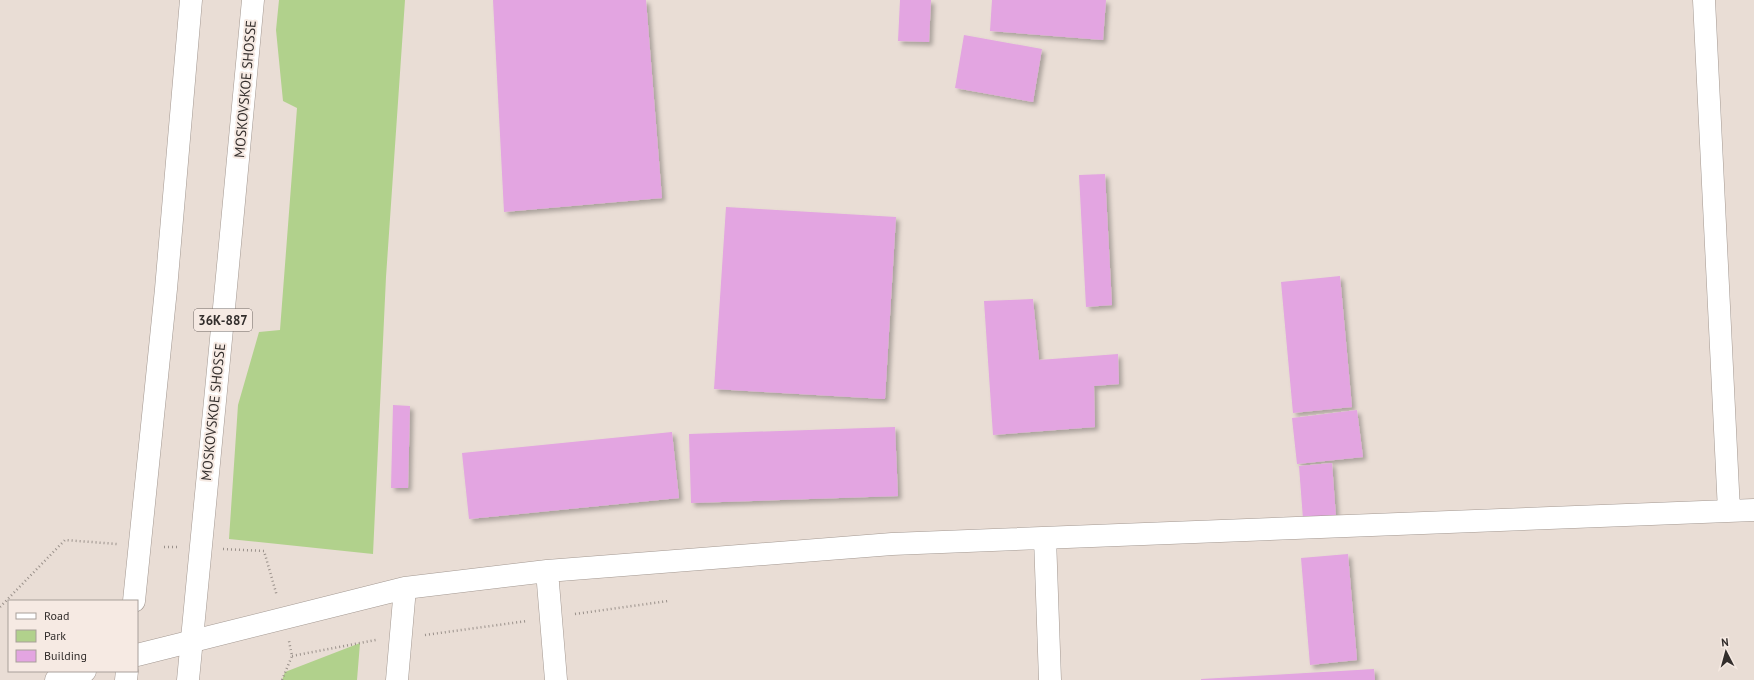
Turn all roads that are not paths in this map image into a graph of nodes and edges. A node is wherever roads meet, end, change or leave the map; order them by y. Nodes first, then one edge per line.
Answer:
1 (191, 0) edge
2 (253, 0) edge
3 (1704, 0) edge
4 (1754, 510) edge
5 (1729, 511) junction
6 (1045, 538) junction
7 (547, 571) junction
8 (405, 588) junction
9 (134, 600) edge
10 (192, 641) junction
11 (138, 655) edge
12 (82, 672) edge
13 (56, 680) edge
14 (188, 680) edge
15 (397, 680) edge
16 (556, 680) edge
17 (1050, 680) edge

1 - 9 street
2 - 10 street, MOSKOVSKOE SHOSSE / 36К-887
3 - 5 street
4 - 5 street
5 - 6 street
6 - 7 street
6 - 17 street
7 - 8 street
7 - 16 street
8 - 10 street
8 - 15 street
10 - 11 street
10 - 14 street, MOSKOVSKOE SHOSSE / 36К-887
12 - 13 street

